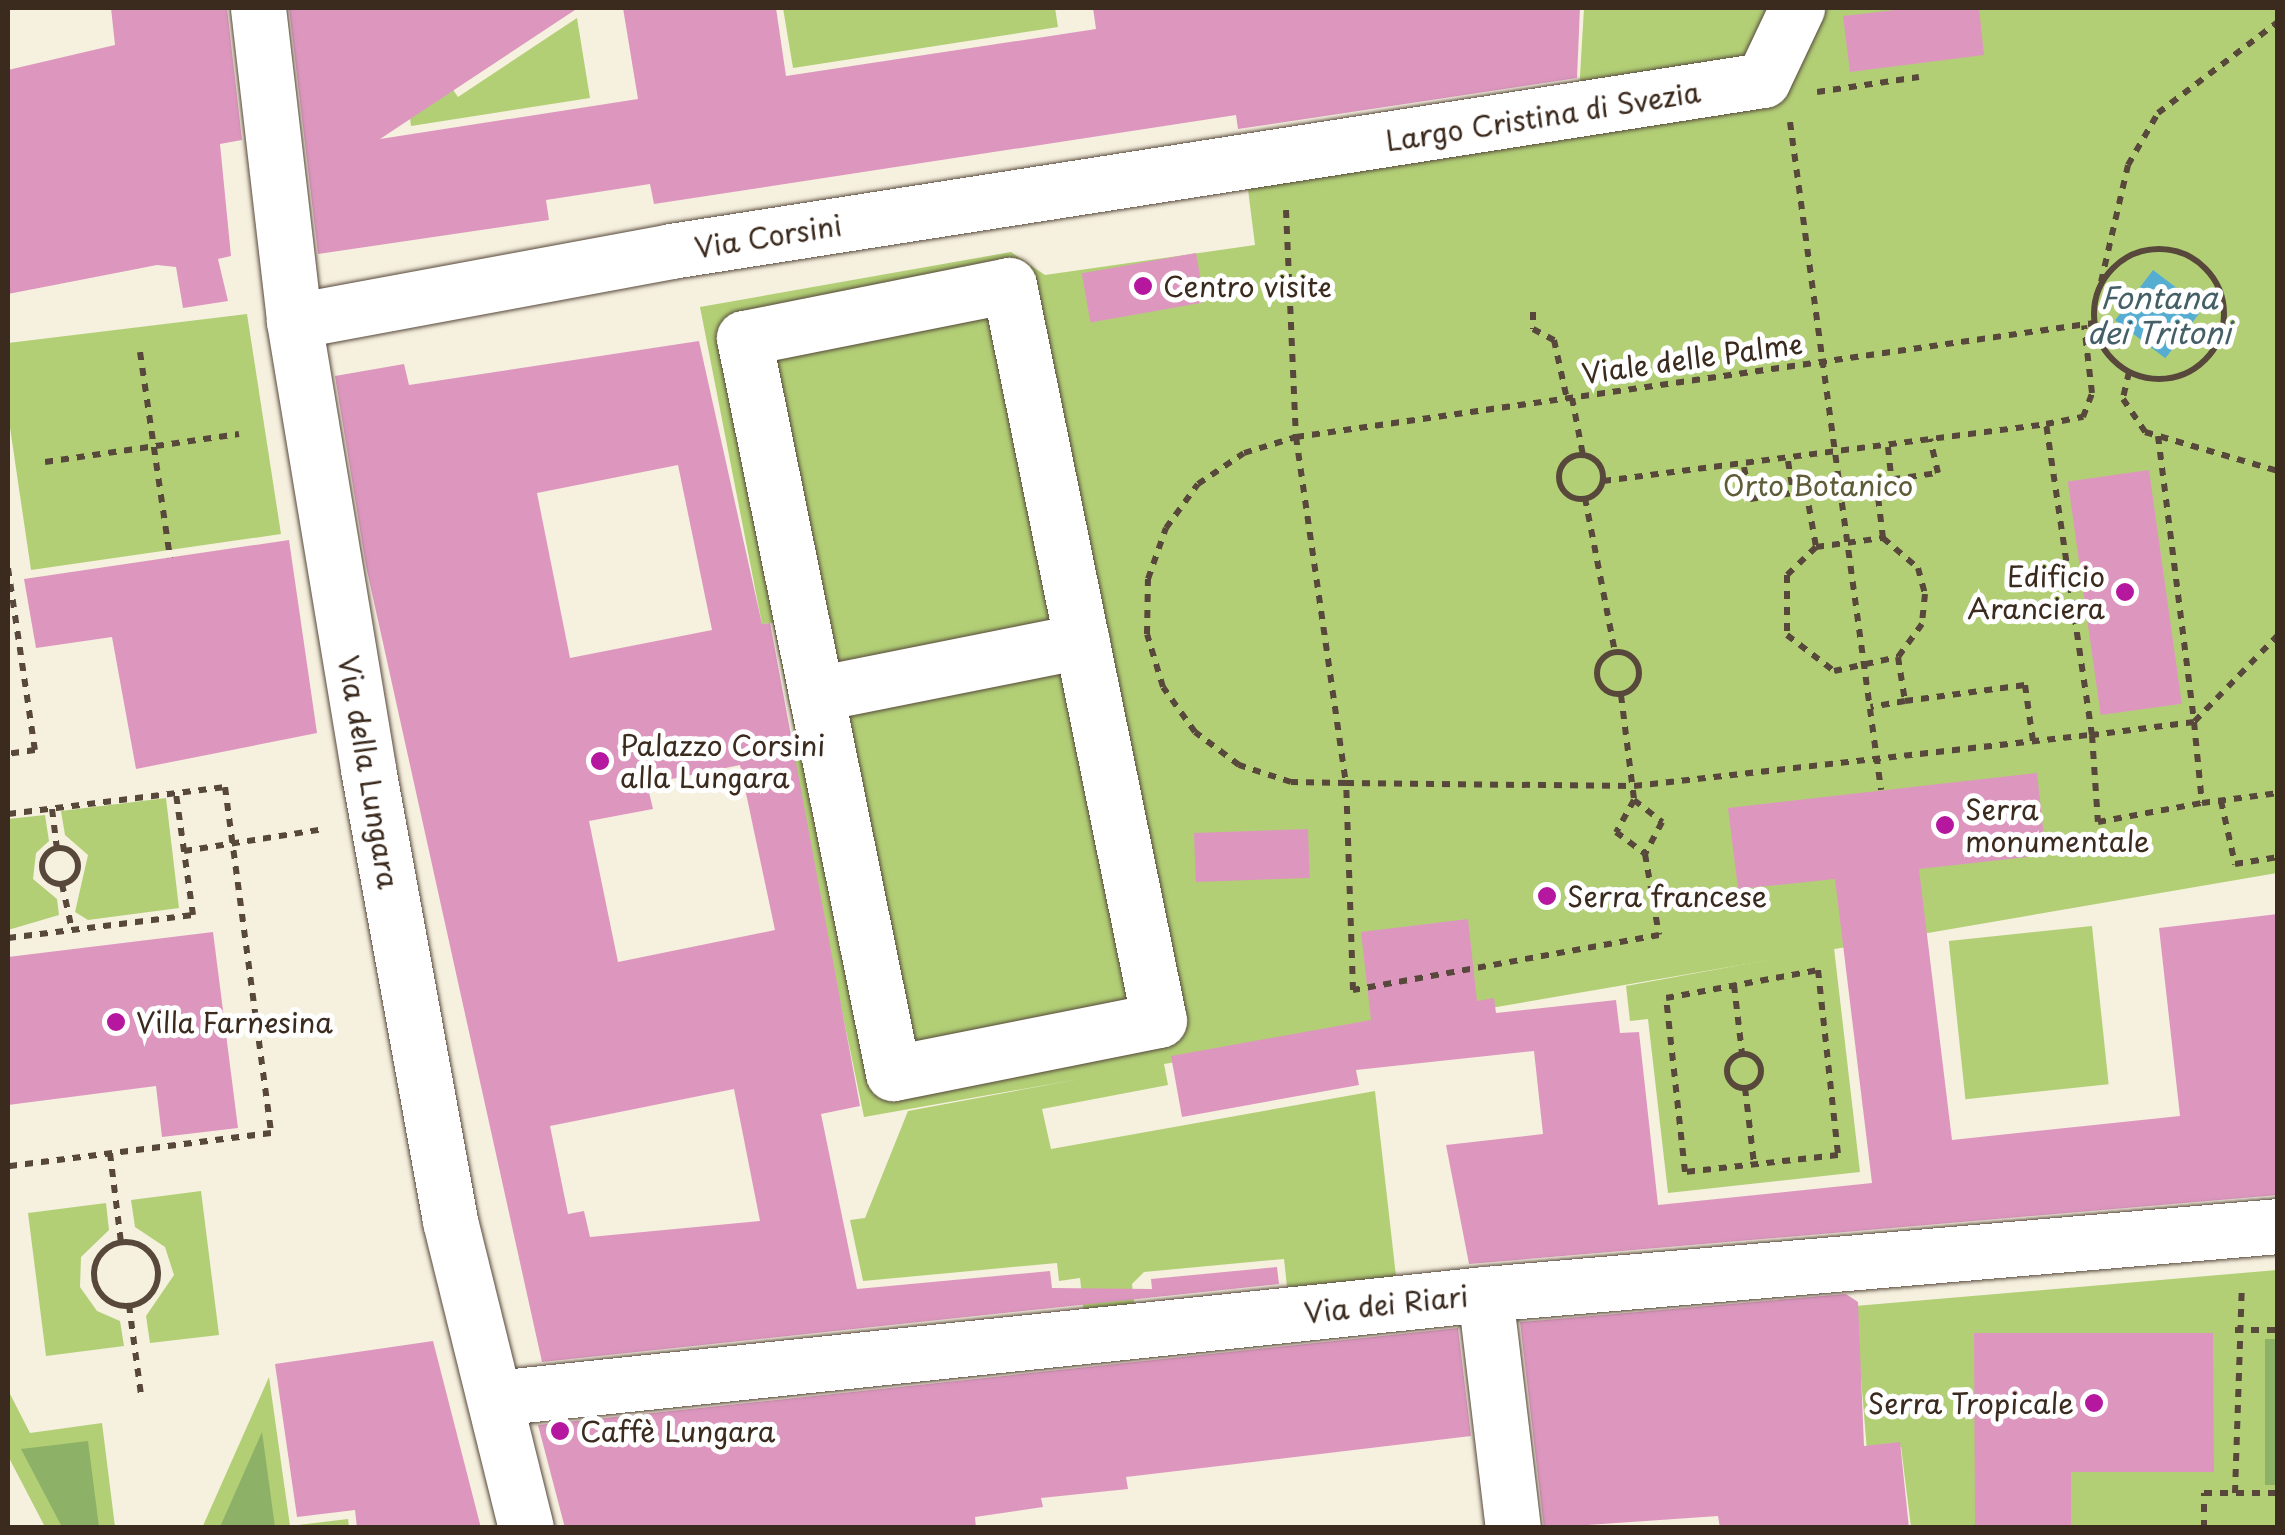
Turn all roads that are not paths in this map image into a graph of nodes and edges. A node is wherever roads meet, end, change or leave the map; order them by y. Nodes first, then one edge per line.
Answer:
1 (258, 8) edge
2 (1798, 8) edge
3 (1244, 163) joint
4 (294, 320) junction
5 (1082, 641) junction
6 (816, 694) junction
7 (2278, 1226) edge
8 (1485, 1294) junction
9 (495, 1398) junction
10 (526, 1528) edge
11 (1513, 1528) edge

1 - 4 street, Via della Lungara
2 - 3 street, Largo Cristina di Svezia
3 - 4 street, Via Corsini
4 - 9 street, Via della Lungara
5 - 6 street
5 - 6 street
5 - 6 street
7 - 8 street, Via dei Riari
8 - 9 street, Via dei Riari
8 - 11 street
9 - 10 street, Via della Lungara

